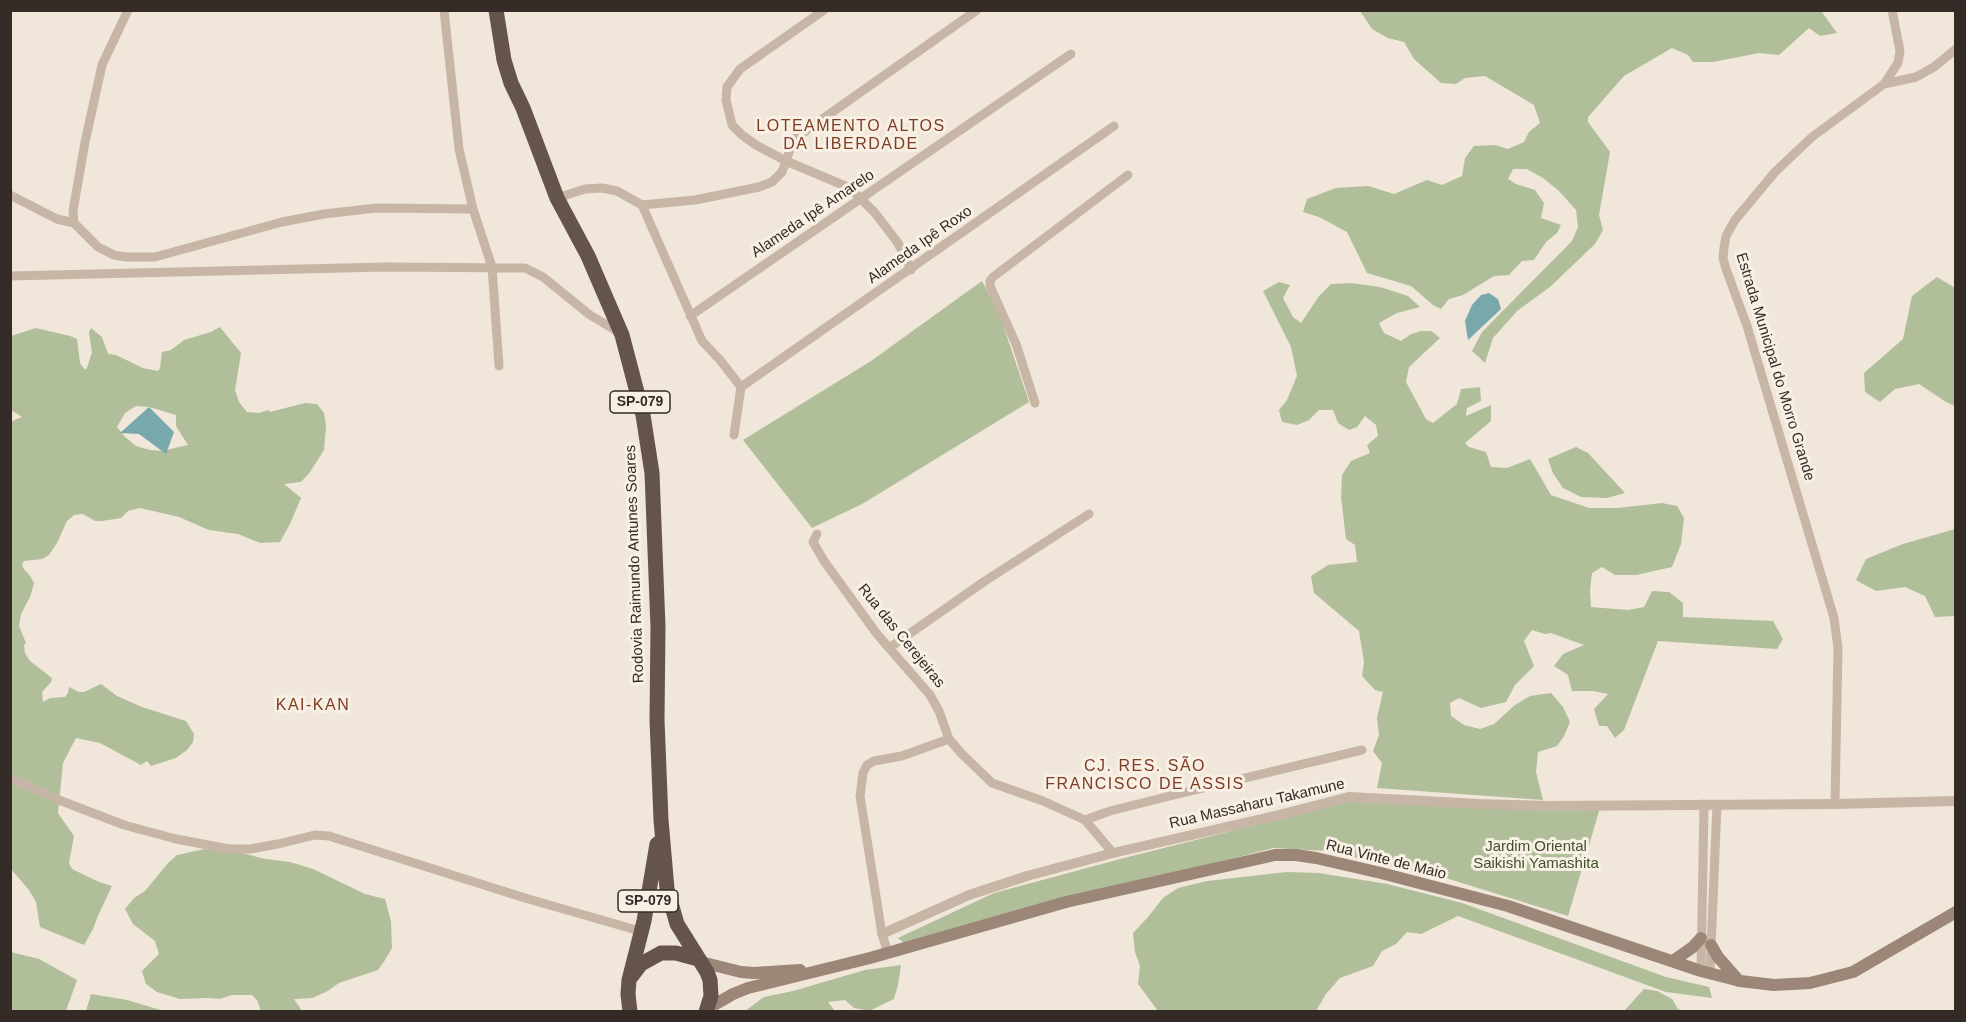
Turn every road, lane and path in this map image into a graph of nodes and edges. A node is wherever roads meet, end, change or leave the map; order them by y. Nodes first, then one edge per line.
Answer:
1 (129, 10) edge
2 (444, 10) edge
3 (496, 10) edge
4 (824, 10) edge
5 (977, 10) edge
6 (1892, 10) edge
7 (1956, 49) edge
8 (1071, 54) dead end
9 (1884, 84) junction
10 (1114, 126) dead end
11 (786, 162) junction
12 (1128, 175) dead end
13 (10, 195) edge
14 (557, 198) junction
15 (862, 199) junction
16 (642, 205) junction
17 (473, 209) junction
18 (74, 223) junction
19 (492, 267) junction
20 (910, 270) junction
21 (10, 276) edge
22 (690, 316) junction
23 (622, 335) junction
24 (499, 366) dead end
25 (741, 387) junction
26 (1035, 404) dead end
27 (734, 435) dead end
28 (1089, 514) dead end
29 (817, 534) dead end
30 (889, 648) junction
31 (950, 739) junction
32 (1362, 750) dead end
33 (10, 778) edge
34 (1956, 801) edge
35 (1704, 804) junction
36 (1717, 804) junction
37 (1835, 804) junction
38 (661, 820) junction
39 (1085, 820) junction
40 (1113, 853) junction
41 (1956, 912) edge
42 (640, 931) junction
43 (882, 934) junction
44 (1706, 941) junction
45 (888, 953) junction
46 (700, 961) junction
47 (1673, 961) junction
48 (828, 969) junction
49 (1705, 972) junction
50 (629, 980) junction
51 (1740, 981) junction
52 (631, 1009) edge
53 (707, 1010) edge

1 - 18 street
2 - 17 street
3 - 14 highway, Rodovia Raimundo Antunes Soares / SP-079
4 - 11 street
5 - 11 street
6 - 9 street
7 - 9 street, Estrada Municipal do Morro Grande
8 - 15 street, Alameda Ipê Amarelo
9 - 37 street, Estrada Municipal do Morro Grande
10 - 20 street, Alameda Ipê Roxo
11 - 15 street
11 - 16 street
12 - 26 street
13 - 18 street
14 - 16 street
14 - 23 highway, Rodovia Raimundo Antunes Soares / SP-079
15 - 20 street
15 - 22 street, Alameda Ipê Amarelo
16 - 22 street
17 - 18 street
17 - 19 street
19 - 21 street
19 - 23 street
19 - 24 street
20 - 25 street, Alameda Ipê Roxo
22 - 25 street
23 - 38 highway, Rodovia Raimundo Antunes Soares / SP-079
25 - 27 street
28 - 30 street
29 - 30 street, Rua das Cerejeiras
30 - 31 street, Rua das Cerejeiras
31 - 39 street, Rua das Cerejeiras
31 - 43 street
32 - 39 street
33 - 42 street
34 - 37 street, Rua Massaharu Takamune
35 - 36 street, Rua Massaharu Takamune
35 - 40 street, Rua Massaharu Takamune
35 - 44 street
36 - 37 street, Rua Massaharu Takamune
36 - 44 street
38 - 42 highway, SP-079
38 - 46 highway, SP-079
39 - 40 street, Rua das Cerejeiras
40 - 43 street, Rua Massaharu Takamune
41 - 51 main road, Rua Vinte de Maio
42 - 50 highway, SP-079
43 - 45 street
44 - 47 main road
44 - 49 street
44 - 51 main road
45 - 47 main road, Rua Vinte de Maio
45 - 48 main road, Rua Vinte de Maio
46 - 48 main road, Rua Vinte de Maio
46 - 50 highway
46 - 53 highway, SP-079
47 - 49 main road, Rua Vinte de Maio
48 - 53 main road, Rua Vinte de Maio
49 - 51 main road, Rua Vinte de Maio
50 - 52 highway, SP-079

